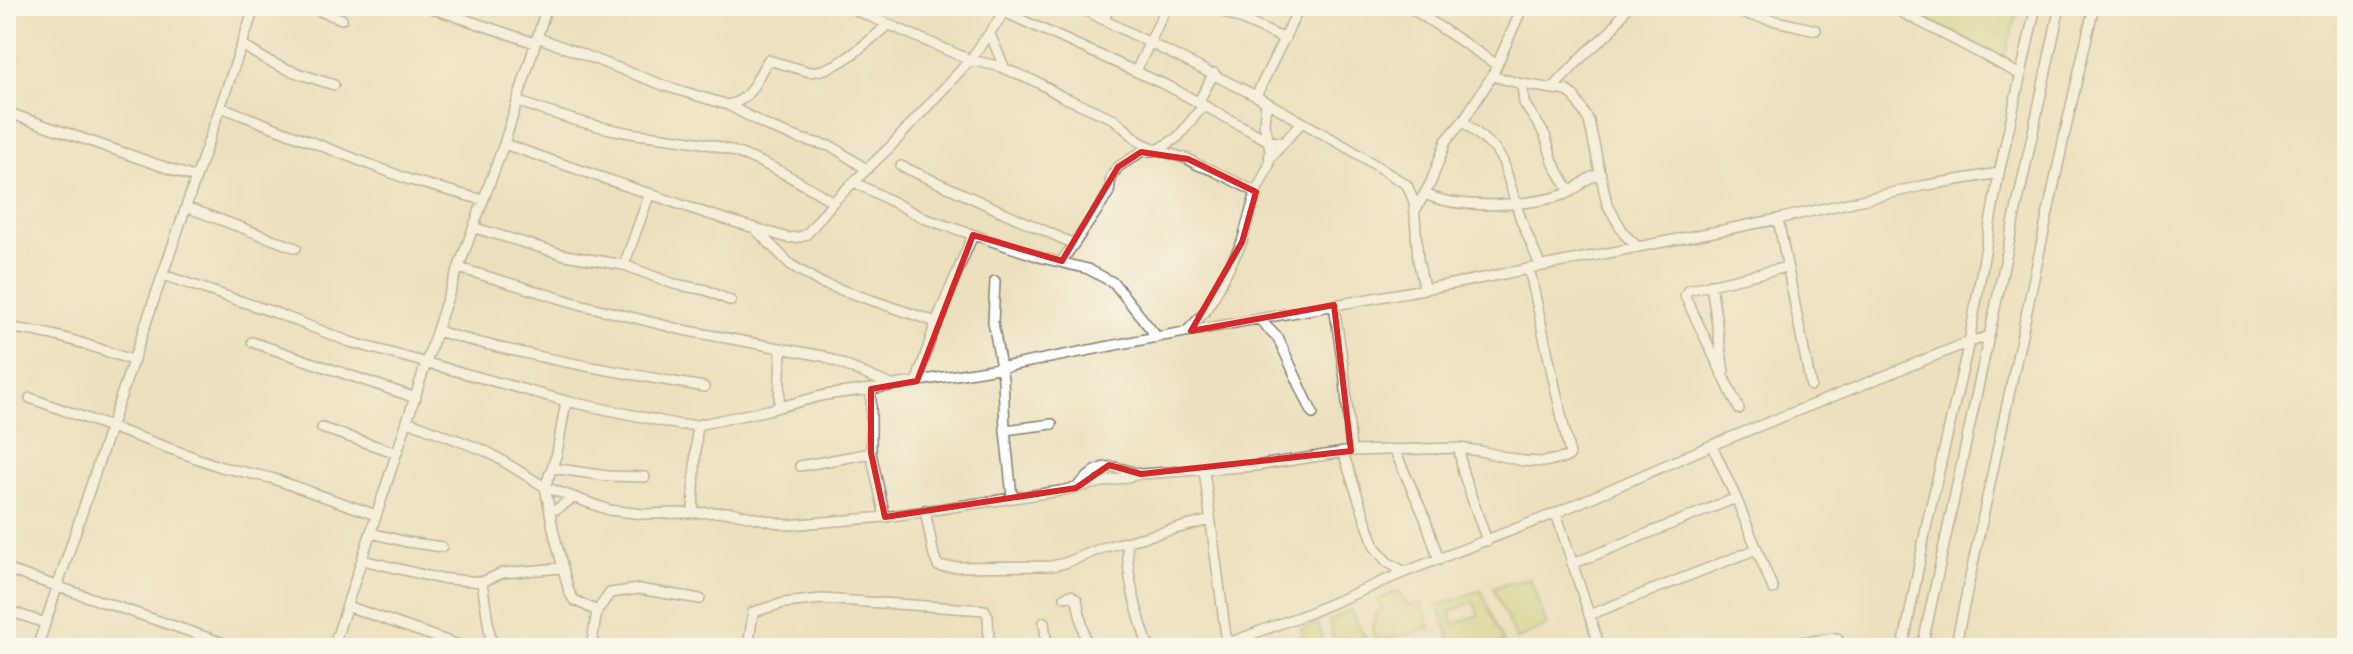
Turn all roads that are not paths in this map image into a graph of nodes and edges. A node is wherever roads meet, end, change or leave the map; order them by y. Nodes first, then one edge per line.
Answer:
1 (255, 6) edge
2 (306, 6) edge
3 (425, 6) edge
4 (547, 6) edge
5 (846, 6) edge
6 (1076, 6) edge
7 (1110, 6) edge
8 (1167, 6) edge
9 (1211, 6) edge
10 (1300, 6) edge
11 (1523, 6) edge
12 (1628, 6) edge
13 (1717, 6) edge
14 (1890, 6) edge
15 (2036, 6) edge
16 (2060, 6) edge
17 (2094, 6) edge
18 (1416, 8) edge
19 (1006, 9) edge
20 (1750, 10) edge
21 (342, 19) dead end
22 (1104, 19) junction
23 (888, 25) junction
24 (1816, 30) dead end
25 (990, 34) junction
26 (1285, 39) junction
27 (536, 40) junction
28 (1150, 42) junction
29 (242, 44) junction
30 (970, 60) junction
31 (1497, 65) junction
32 (1005, 69) junction
33 (1136, 71) junction
34 (1214, 73) junction
35 (2021, 75) junction
36 (1492, 76) junction
37 (1522, 84) junction
38 (334, 85) dead end
39 (1552, 89) junction
40 (1256, 96) junction
41 (517, 101) junction
42 (1266, 102) junction
43 (728, 105) junction
44 (1201, 105) junction
45 (221, 107) junction
46 (6, 112) edge
47 (1282, 112) junction
48 (1463, 121) junction
49 (1302, 122) junction
50 (1264, 124) junction
51 (1267, 140) junction
52 (1283, 143) junction
53 (504, 144) junction
54 (1158, 150) junction
55 (1270, 158) junction
56 (901, 166) dead end
57 (866, 169) junction
58 (1999, 173) junction
59 (1601, 174) junction
60 (196, 178) junction
61 (854, 182) junction
62 (1256, 192) junction
63 (1570, 192) junction
64 (650, 193) junction
65 (1425, 194) junction
66 (483, 200) junction
67 (833, 202) junction
68 (1515, 202) junction
69 (186, 207) junction
70 (1415, 211) junction
71 (1778, 219) junction
72 (752, 227) junction
73 (475, 228) junction
74 (973, 235) junction
75 (1074, 244) junction
76 (1638, 247) junction
77 (296, 248) dead end
78 (1062, 261) junction
79 (624, 265) junction
80 (1534, 267) junction
81 (1787, 267) junction
82 (459, 268) junction
83 (163, 275) junction
84 (995, 281) dead end
85 (1711, 284) junction
86 (1424, 287) junction
87 (731, 301) dead end
88 (1334, 305) junction
89 (1204, 313) junction
90 (1259, 319) junction
91 (936, 322) junction
92 (1217, 327) junction
93 (6, 328) edge
94 (437, 331) junction
95 (1187, 331) junction
96 (1157, 337) junction
97 (1987, 337) junction
98 (252, 342) dead end
99 (1969, 342) junction
100 (781, 348) junction
101 (134, 361) junction
102 (426, 363) junction
103 (1000, 367) junction
104 (917, 381) junction
105 (1726, 382) junction
106 (892, 386) junction
107 (1811, 386) dead end
108 (704, 387) dead end
109 (871, 389) junction
110 (30, 398) dead end
111 (416, 398) junction
112 (566, 401) junction
113 (779, 406) junction
114 (1739, 409) dead end
115 (1313, 414) dead end
116 (408, 421) junction
117 (1052, 424) dead end
118 (111, 425) junction
119 (697, 425) junction
120 (322, 428) dead end
121 (1005, 430) junction
122 (1712, 445) junction
123 (1459, 448) junction
124 (1394, 449) junction
125 (1347, 452) junction
126 (397, 453) junction
127 (871, 453) junction
128 (800, 466) dead end
129 (552, 468) junction
130 (1204, 470) junction
131 (1141, 474) junction
132 (645, 477) dead end
133 (545, 487) junction
134 (1076, 488) junction
135 (1012, 496) junction
136 (573, 498) junction
137 (1736, 498) junction
138 (550, 510) junction
139 (925, 510) junction
140 (693, 512) junction
141 (1556, 513) junction
142 (376, 515) junction
143 (885, 517) junction
144 (1210, 520) junction
145 (371, 533) junction
146 (1487, 541) junction
147 (1127, 542) junction
148 (442, 547) dead end
149 (1105, 547) junction
150 (1757, 549) junction
151 (1127, 559) junction
152 (363, 560) junction
153 (1439, 560) junction
154 (1572, 564) junction
155 (562, 568) junction
156 (6, 569) edge
157 (1405, 572) junction
158 (482, 582) junction
159 (58, 587) junction
160 (1773, 589) dead end
161 (1065, 597) dead end
162 (700, 599) dead end
163 (347, 606) junction
164 (6, 610) edge
165 (597, 611) junction
166 (1589, 615) junction
167 (1044, 622) dead end
168 (45, 623) junction
169 (1227, 644) junction
170 (37, 648) edge
171 (238, 648) edge
172 (333, 648) edge
173 (467, 648) edge
174 (492, 648) edge
175 (591, 648) edge
176 (748, 648) edge
177 (989, 648) edge
178 (1047, 648) edge
179 (1087, 648) edge
180 (1149, 648) edge
181 (1215, 648) edge
182 (1600, 648) edge
183 (1755, 648) edge
184 (1841, 648) edge
185 (1903, 648) edge
186 (1922, 648) edge
187 (1955, 648) edge

1 - 29 street
2 - 21 street
3 - 27 street
4 - 27 street
5 - 23 street
6 - 22 street
7 - 22 street
8 - 28 street
9 - 26 street
10 - 26 street
11 - 31 street
12 - 39 street
13 - 20 street
14 - 35 street
15 - 35 street
16 - 97 street
17 - 187 street
18 - 31 street
19 - 25 street
19 - 33 street
20 - 24 street
22 - 28 street
23 - 30 street
23 - 43 street
25 - 30 street
25 - 32 street
26 - 40 street
27 - 41 street
27 - 43 street
28 - 33 street
28 - 34 street
29 - 38 street
29 - 45 street
30 - 32 street
30 - 57 street
31 - 36 street
32 - 54 street
33 - 44 street
34 - 40 street
34 - 44 street
35 - 58 street
36 - 37 street
36 - 48 street
37 - 39 street
37 - 63 street
39 - 59 street
40 - 42 street
41 - 53 street
41 - 67 street
42 - 47 street
42 - 50 street
43 - 57 street
44 - 51 street
44 - 54 street
45 - 60 street
45 - 66 street
46 - 60 street
47 - 49 street
47 - 50 street
48 - 65 street
48 - 68 street
49 - 52 street
49 - 70 street
50 - 51 street
51 - 52 street
51 - 55 street
52 - 55 street
53 - 64 street
53 - 66 street
54 - 62 street
54 - 75 street
55 - 62 street
56 - 75 street
57 - 61 street
58 - 71 street
58 - 99 street
59 - 63 street
59 - 76 street
60 - 69 street
61 - 67 street
61 - 74 street
62 - 89 street
63 - 68 street
64 - 72 street
64 - 79 street
65 - 68 street
65 - 70 street
66 - 73 street
67 - 72 street
68 - 80 street
69 - 77 street
69 - 83 street
70 - 86 street
71 - 76 street
71 - 81 street
72 - 91 street
73 - 79 street
73 - 82 street
74 - 78 street
74 - 91 street
75 - 78 street
76 - 80 street
78 - 96 street
79 - 87 street
80 - 86 street
80 - 123 street
81 - 85 street
81 - 107 street
82 - 94 street
82 - 100 street
83 - 101 street
83 - 102 street
84 - 103 street
85 - 105 street
85 - 105 street
86 - 88 street
88 - 90 street
88 - 125 street
89 - 92 street
89 - 95 street
90 - 92 street
90 - 115 street
91 - 104 street
92 - 95 street
93 - 101 street
94 - 102 street
94 - 108 street
95 - 96 street
96 - 103 street
97 - 99 street
97 - 186 street
98 - 111 street
99 - 122 street
99 - 185 street
100 - 106 street
100 - 113 street
101 - 118 street
102 - 111 street
102 - 112 street
103 - 104 street
103 - 121 street
104 - 106 street
105 - 114 street
106 - 109 street
109 - 113 street
109 - 127 street
110 - 118 street
111 - 116 street
112 - 119 street
112 - 129 street
113 - 119 street
116 - 126 street
116 - 133 street
117 - 121 street
118 - 142 street
118 - 159 street
119 - 140 street
120 - 126 street
121 - 135 street
122 - 137 street
122 - 141 street
123 - 124 street
123 - 146 street
124 - 125 street
124 - 153 street
125 - 130 street
125 - 157 street
126 - 142 street
127 - 128 street
127 - 143 street
129 - 132 street
129 - 133 street
130 - 131 street
130 - 144 street
131 - 134 street
131 - 134 street
133 - 136 street
133 - 138 street
134 - 135 street
135 - 139 street
136 - 138 street
136 - 140 street
137 - 150 street
137 - 154 street
138 - 155 street
139 - 143 street
139 - 149 street
140 - 143 street
141 - 146 street
141 - 154 street
142 - 145 street
144 - 147 street
144 - 169 street
145 - 148 street
145 - 152 street
146 - 153 street
147 - 149 street
147 - 151 street
149 - 151 street
150 - 160 street
150 - 166 street
151 - 180 street
152 - 158 street
152 - 163 street
153 - 157 street
154 - 166 street
155 - 158 street
155 - 165 street
156 - 159 street
157 - 169 street
158 - 174 street
159 - 168 street
159 - 171 street
161 - 179 street
162 - 165 street
163 - 172 street
163 - 173 street
164 - 168 street
165 - 175 street
166 - 182 street
167 - 178 street
168 - 170 street
169 - 181 street
176 - 177 street
183 - 184 street

